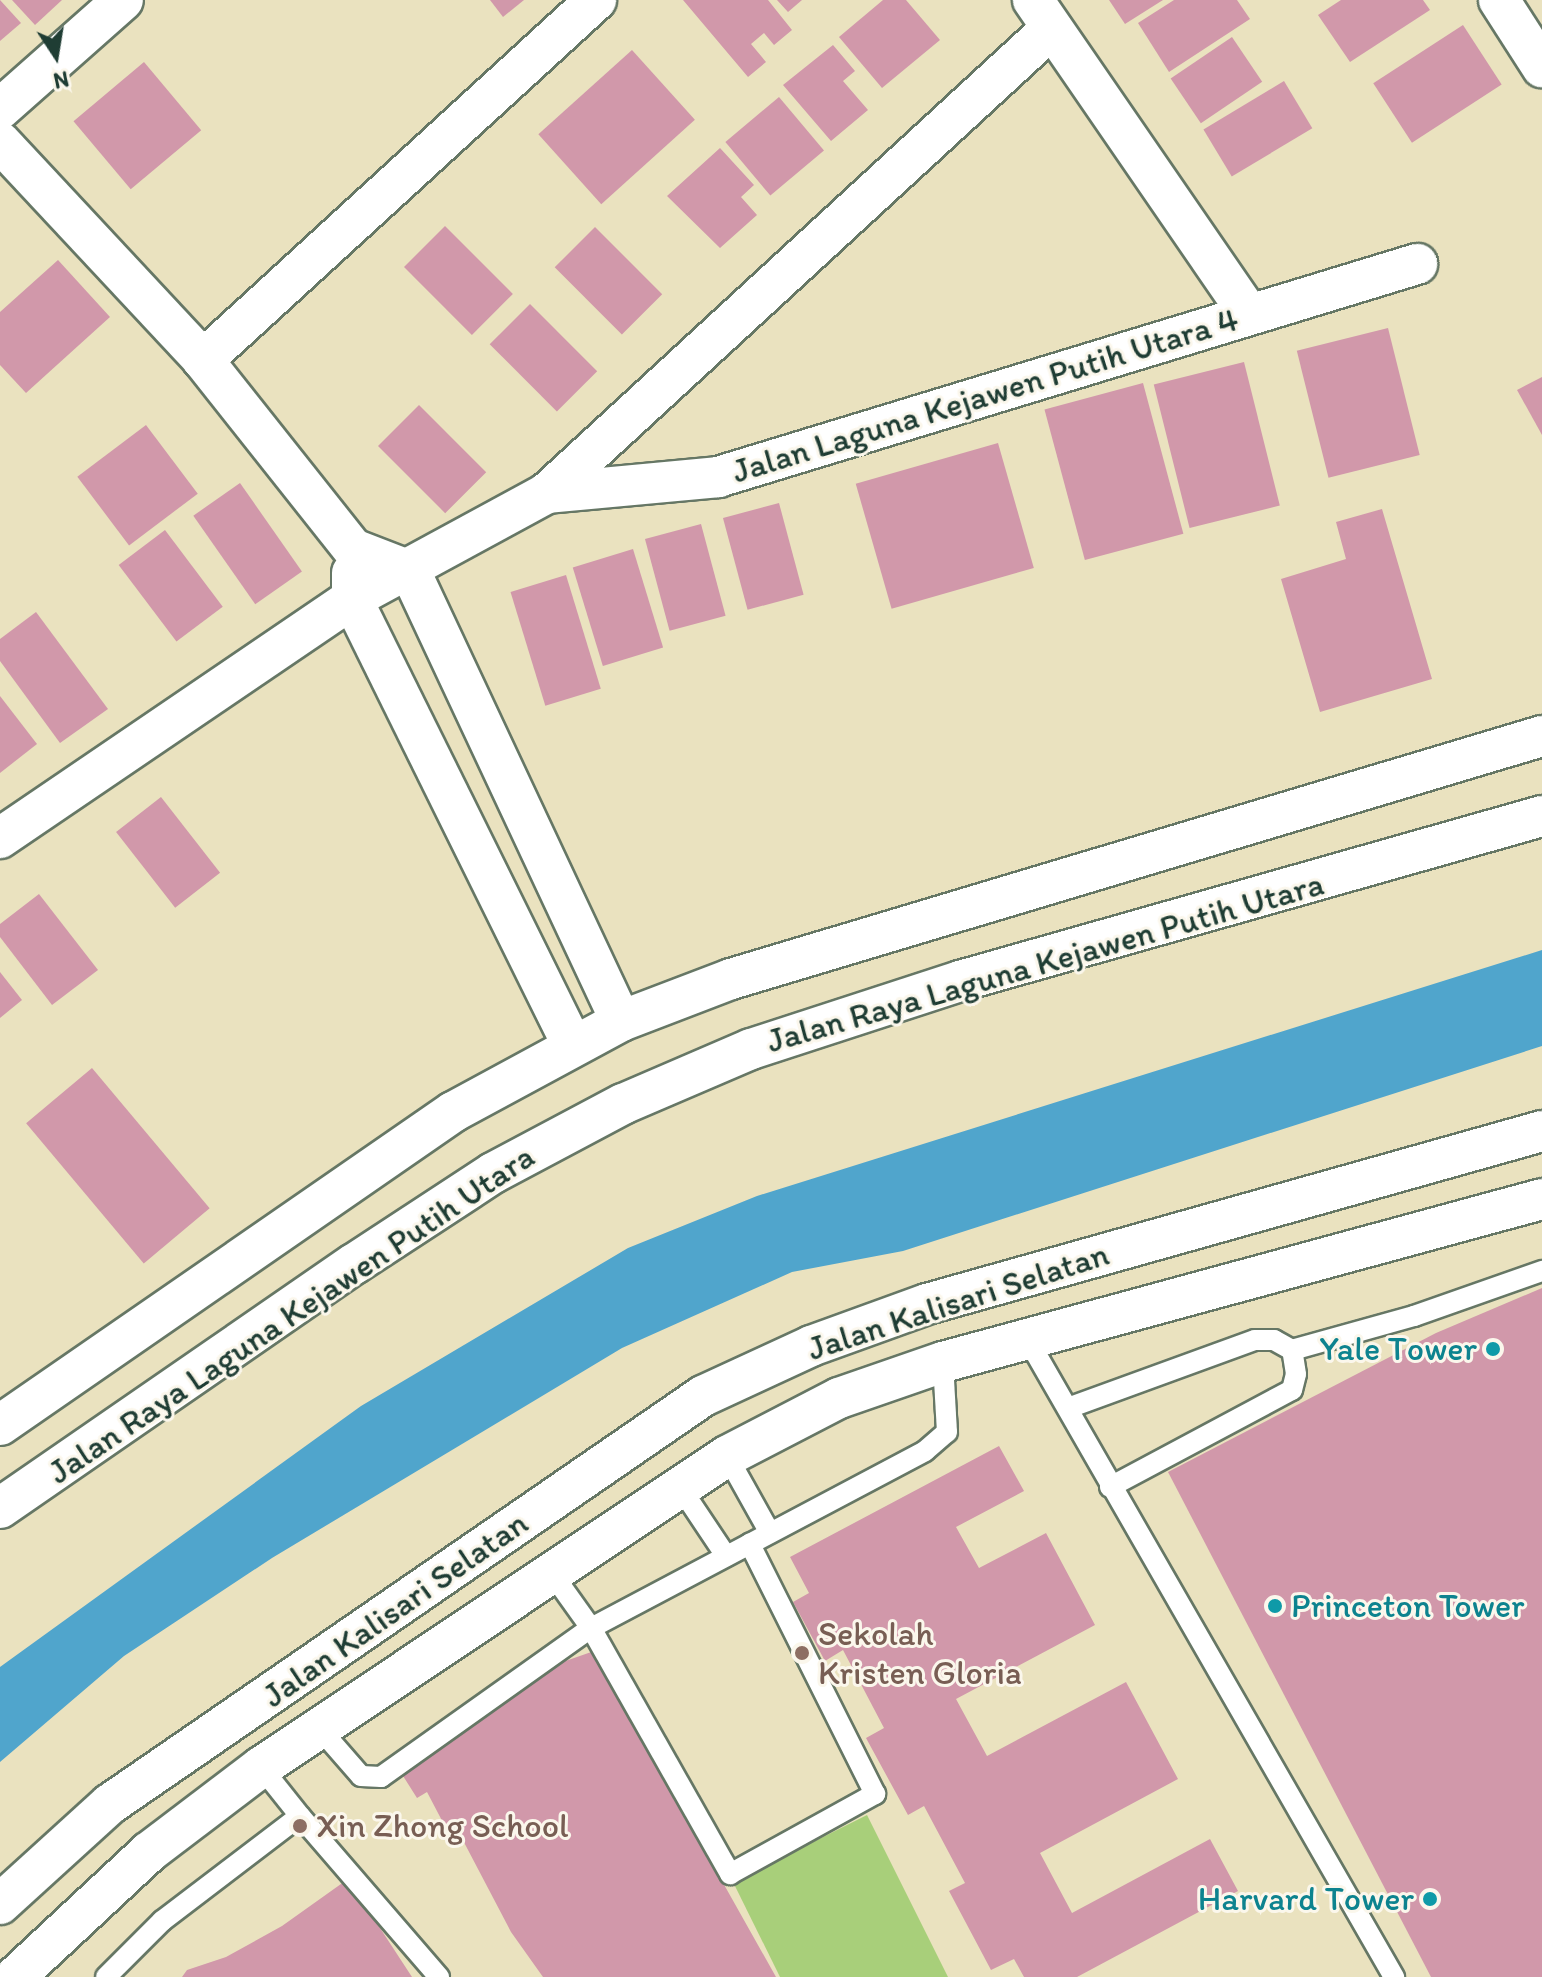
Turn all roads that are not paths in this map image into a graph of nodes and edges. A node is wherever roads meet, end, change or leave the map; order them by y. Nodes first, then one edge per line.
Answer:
1 (123, 0) edge
2 (596, 0) edge
3 (1499, 0) edge
4 (1043, 14) edge
5 (1542, 67) edge
6 (0, 109) edge
7 (0, 142) edge
8 (1417, 264) dead end
9 (1248, 313) junction
10 (203, 360) junction
11 (547, 493) junction
12 (353, 549) junction
13 (410, 571) junction
14 (352, 599) junction
15 (1542, 736) edge
16 (1542, 816) edge
17 (0, 838) edge
18 (621, 1021) junction
19 (572, 1044) junction
20 (1542, 1131) edge
21 (1542, 1199) edge
22 (1542, 1271) edge
23 (1028, 1340) junction
24 (1292, 1350) junction
25 (943, 1362) junction
26 (1068, 1408) junction
27 (0, 1425) edge
28 (727, 1456) junction
29 (680, 1487) junction
30 (1110, 1487) junction
31 (0, 1508) edge
32 (770, 1533) junction
33 (750, 1544) junction
34 (726, 1556) junction
35 (551, 1572) junction
36 (591, 1628) junction
37 (230, 1724) junction
38 (320, 1729) junction
39 (261, 1767) junction
40 (300, 1816) junction
41 (0, 1904) edge
42 (15, 1977) edge
43 (106, 1977) edge
44 (439, 1977) edge
45 (1394, 1977) edge

1 - 6 street
2 - 10 street
3 - 5 street
4 - 9 street
4 - 11 street, Jalan Laguna Kejawen Putih Utara 4
7 - 10 street
8 - 9 street, Jalan Laguna Kejawen Putih Utara 4
9 - 11 street, Jalan Laguna Kejawen Putih Utara 4
10 - 12 street
11 - 13 street, Jalan Laguna Kejawen Putih Utara 4
12 - 13 street
12 - 14 street
13 - 14 street, Jalan Laguna Kejawen Putih Utara 4
13 - 18 street
14 - 17 street, Jalan Laguna Kejawen Putih Utara 4
14 - 19 street
15 - 18 street, Jalan Raya Laguna Kejawen Putih Utara
16 - 31 street, Jalan Raya Laguna Kejawen Putih Utara
18 - 19 street, Jalan Raya Laguna Kejawen Putih Utara
19 - 27 street, Jalan Raya Laguna Kejawen Putih Utara
20 - 37 street, Jalan Kalisari Selatan
21 - 23 street, Jalan Kalisari Selatan
22 - 24 lane
23 - 25 street, Jalan Kalisari Selatan
23 - 26 lane
24 - 26 lane
24 - 30 lane
25 - 28 street, Jalan Kalisari Selatan
25 - 32 lane
26 - 30 lane
28 - 29 street, Jalan Kalisari Selatan
28 - 32 lane
29 - 34 lane
29 - 35 street, Jalan Kalisari Selatan
30 - 45 lane
32 - 33 lane
33 - 34 lane
33 - 36 lane
34 - 36 lane
35 - 36 lane
35 - 38 street, Jalan Kalisari Selatan
36 - 38 lane
37 - 39 street, Jalan Kalisari Selatan
37 - 41 street, Jalan Kalisari Selatan
38 - 39 street, Jalan Kalisari Selatan
39 - 40 lane
39 - 42 street, Jalan Kalisari Selatan
40 - 43 lane
40 - 44 lane

